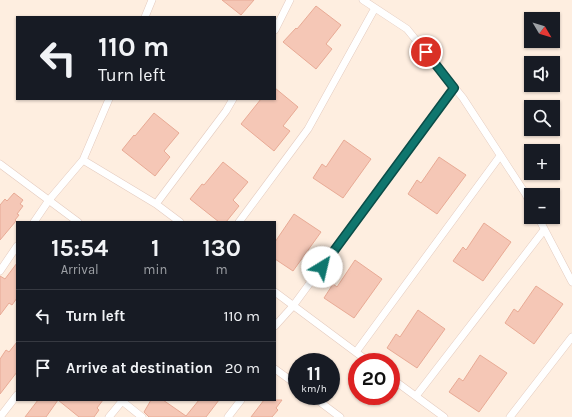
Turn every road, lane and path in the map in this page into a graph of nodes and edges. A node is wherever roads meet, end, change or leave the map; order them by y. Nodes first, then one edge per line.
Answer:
1 (152, 0) edge
2 (290, 0) edge
3 (363, 0) edge
4 (375, 8) junction
5 (145, 16) edge
6 (276, 28) edge
7 (454, 88) junction
8 (109, 100) edge
9 (232, 100) edge
10 (500, 156) junction
11 (83, 160) junction
12 (0, 164) edge
13 (524, 194) edge
14 (49, 200) junction
15 (156, 204) junction
16 (35, 221) edge
17 (77, 221) edge
18 (179, 221) edge
19 (240, 221) edge
20 (541, 224) edge
21 (544, 230) junction
22 (16, 247) edge
23 (0, 271) edge
24 (572, 282) edge
25 (276, 293) edge
26 (293, 306) junction
27 (276, 325) edge
28 (572, 337) edge
29 (356, 352) joint
30 (276, 370) edge
31 (288, 378) edge
32 (400, 384) edge
33 (16, 396) edge
34 (416, 396) junction
35 (121, 401) edge
36 (123, 401) edge
37 (240, 401) edge
38 (324, 405) edge
39 (0, 417) edge
40 (109, 417) edge
41 (142, 417) edge
42 (228, 417) edge
43 (340, 417) edge
44 (444, 417) edge
45 (510, 417) edge

1 - 5 lane
2 - 6 lane
3 - 4 lane
4 - 7 lane
4 - 19 lane
7 - 10 lane
7 - 26 lane
8 - 11 lane
9 - 15 lane
10 - 13 lane
10 - 29 lane
11 - 14 lane
11 - 15 lane
12 - 14 lane
14 - 16 lane
14 - 17 lane
15 - 18 lane
20 - 21 lane
21 - 24 lane
21 - 34 lane
22 - 23 lane
25 - 26 lane
26 - 27 lane
26 - 29 lane
28 - 45 lane
30 - 31 lane
32 - 34 lane
33 - 39 lane
34 - 44 lane
35 - 40 lane
36 - 41 lane
37 - 42 lane
38 - 43 lane

